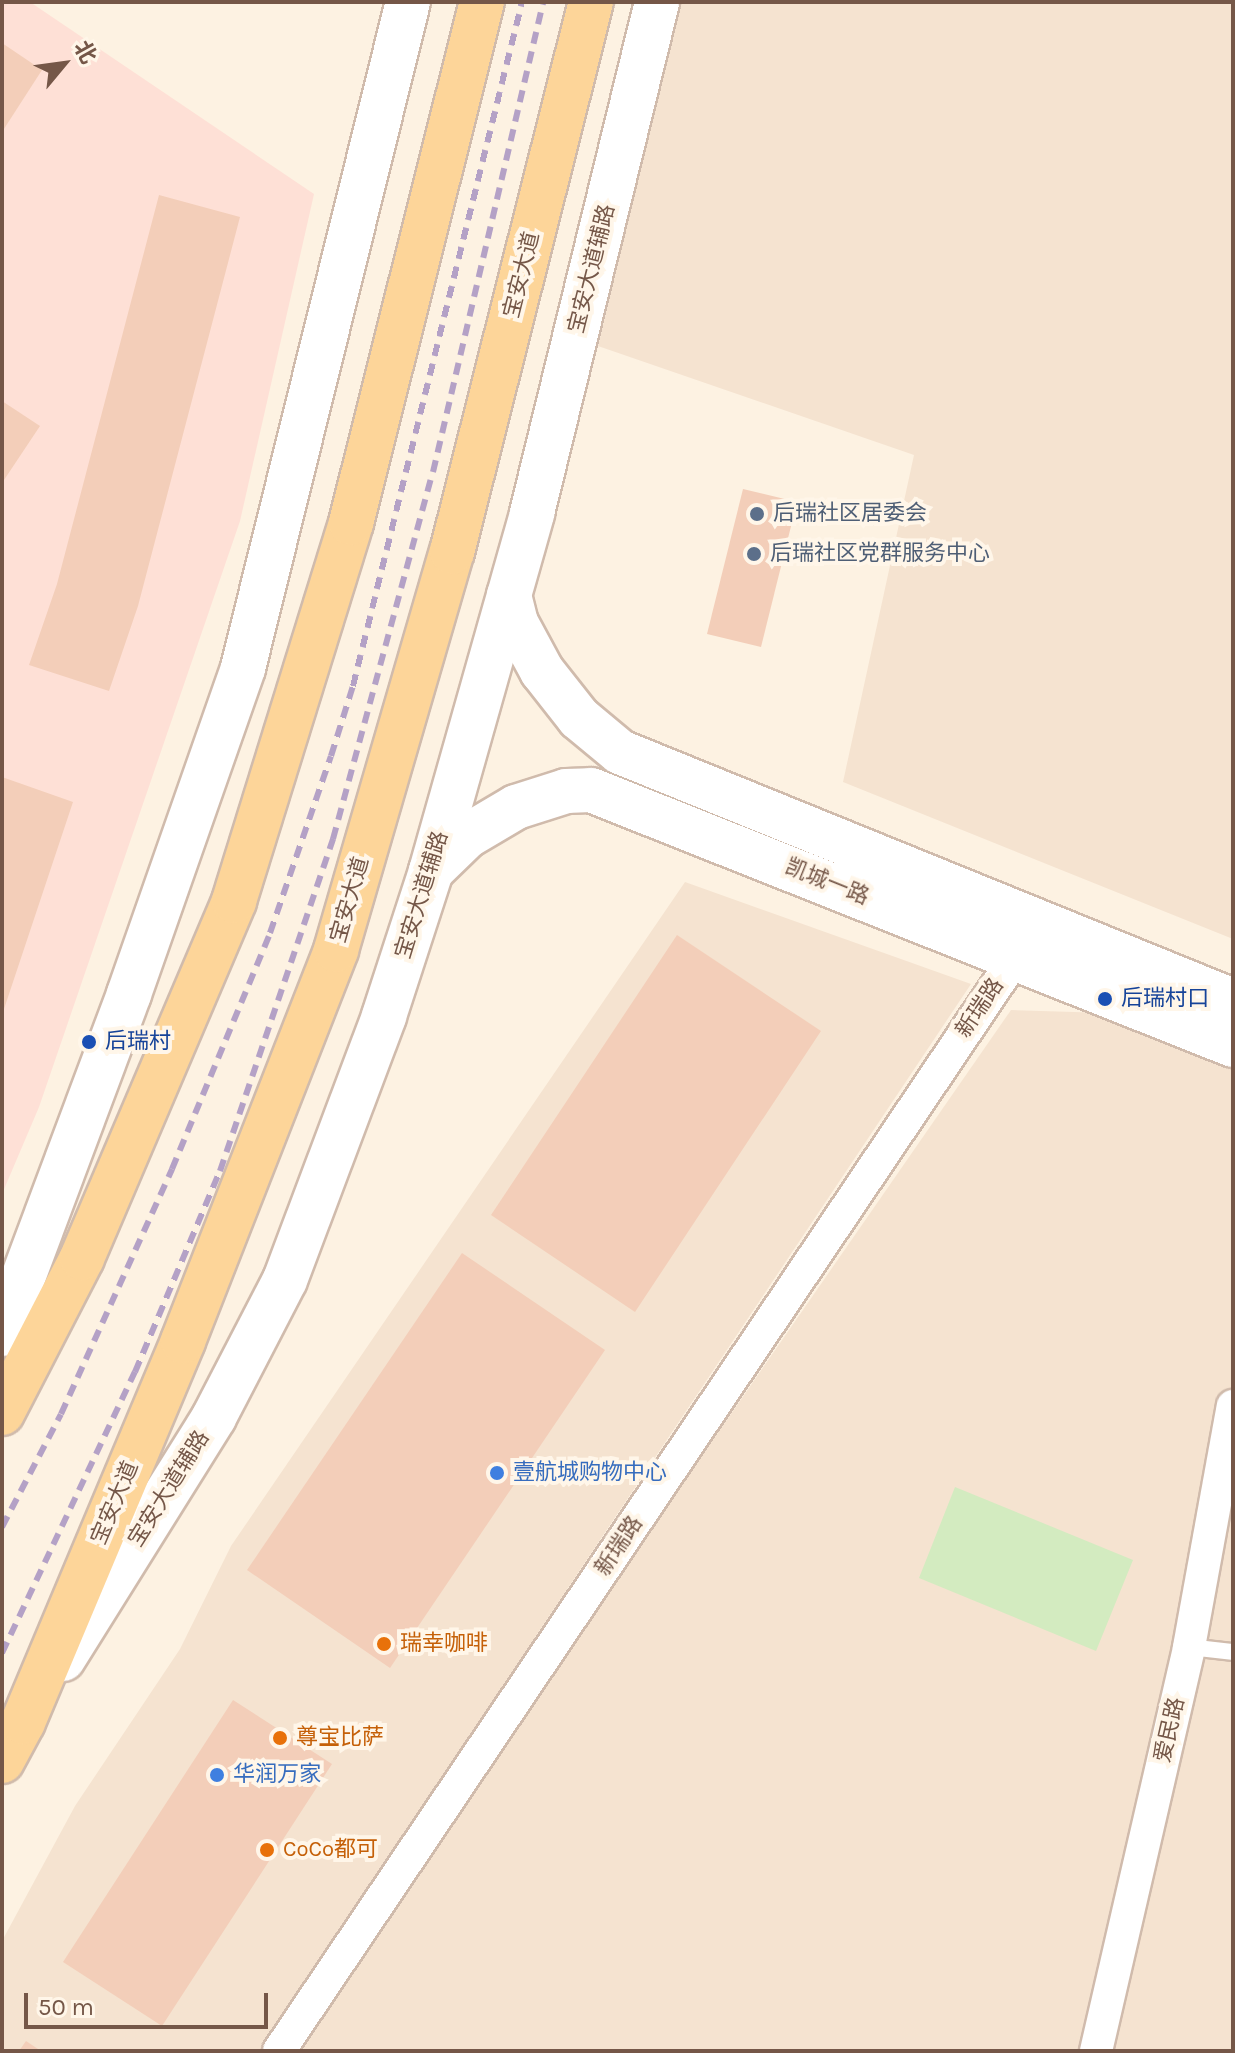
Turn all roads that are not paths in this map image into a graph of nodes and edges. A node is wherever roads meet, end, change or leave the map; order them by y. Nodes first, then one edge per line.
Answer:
1 (408, 2) edge
2 (482, 2) edge
3 (591, 2) edge
4 (657, 2) edge
5 (509, 595) junction
6 (431, 871) junction
7 (1027, 940) junction
8 (1233, 1001) edge
9 (1233, 1045) edge
10 (2, 1334) edge
11 (1233, 1406) edge
12 (2, 1413) edge
13 (1189, 1647) junction
14 (1233, 1652) edge
15 (23, 1722) junction
16 (2, 1761) edge
17 (279, 2051) edge
18 (1096, 2051) edge

1 - 10 main road
2 - 12 main road
3 - 15 main road, 宝安大道
4 - 5 main road, 宝安大道辅路
5 - 6 main road, 宝安大道辅路
5 - 7 main road, 凯城一路
6 - 7 main road, 凯城一路
6 - 15 main road, 宝安大道辅路
7 - 8 main road, 凯城一路
7 - 9 main road, 凯城一路
7 - 17 street, 新瑞路
11 - 13 street, 爱民路
13 - 14 lane
13 - 18 street, 爱民路
15 - 16 main road, 宝安大道

